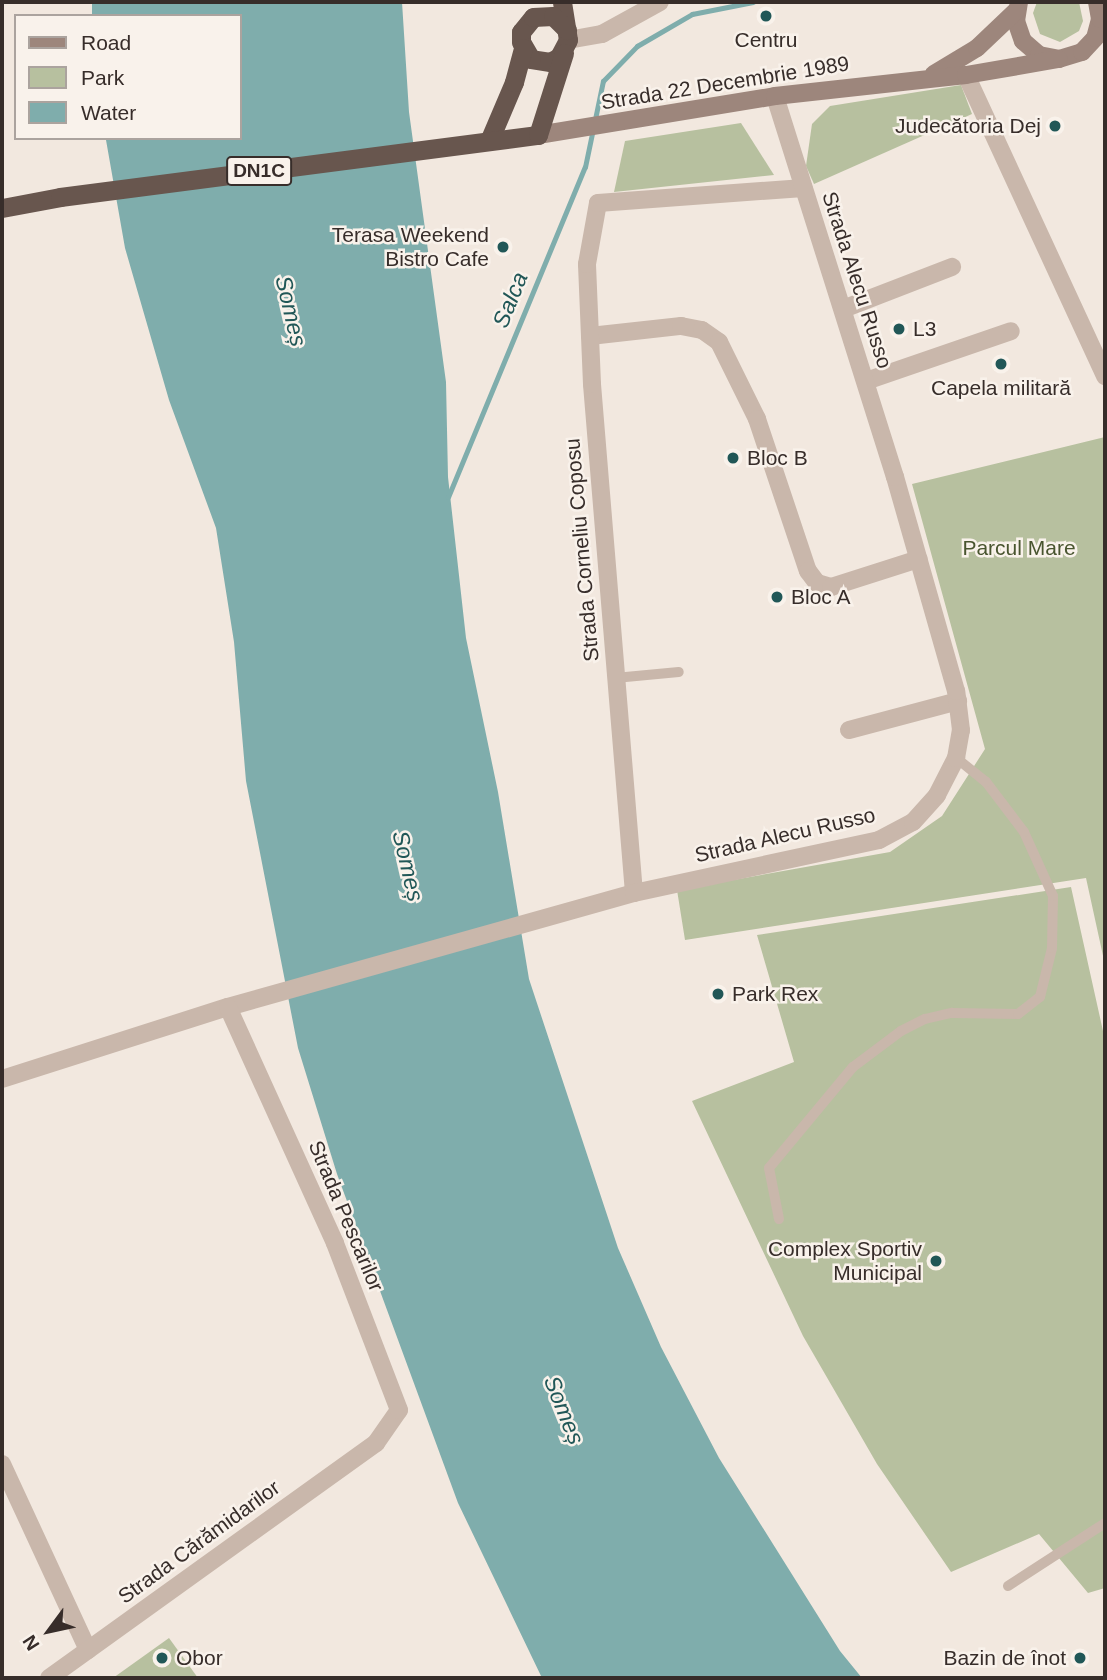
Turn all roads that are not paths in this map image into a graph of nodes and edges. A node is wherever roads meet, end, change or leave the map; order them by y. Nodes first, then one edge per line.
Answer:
1 (526, 2) edge
2 (562, 2) edge
3 (660, 2) edge
4 (1017, 6) edge
5 (1101, 8) edge
6 (527, 22) junction
7 (566, 41) junction
8 (523, 48) junction
9 (1105, 49) edge
10 (1082, 52) junction
11 (1059, 59) junction
12 (966, 75) junction
13 (919, 81) junction
14 (775, 96) junction
15 (538, 135) junction
16 (489, 141) junction
17 (803, 188) junction
18 (2, 208) edge
19 (952, 267) dead end
20 (843, 309) junction
21 (1011, 331) dead end
22 (590, 336) junction
23 (1105, 376) edge
24 (866, 381) junction
25 (919, 559) junction
26 (679, 673) dead end
27 (615, 678) junction
28 (958, 701) junction
29 (849, 730) dead end
30 (956, 758) junction
31 (634, 893) junction
32 (228, 1007) junction
33 (2, 1079) edge
34 (779, 1219) dead end
35 (376, 1443) joint
36 (2, 1464) edge
37 (1105, 1522) edge
38 (1008, 1586) dead end
39 (88, 1650) junction
40 (49, 1678) edge

1 - 6 highway
2 - 7 highway
3 - 7 street
4 - 11 main road
4 - 13 main road, Strada 22 Decembrie 1989
5 - 10 main road
6 - 7 highway
6 - 8 highway
7 - 8 highway
7 - 15 highway
8 - 16 highway
9 - 10 main road, Strada 22 Decembrie 1989
10 - 11 main road, Strada 22 Decembrie 1989
11 - 12 main road, Strada 22 Decembrie 1989
12 - 13 main road, Strada 22 Decembrie 1989
12 - 23 street
13 - 14 main road, Strada 22 Decembrie 1989
14 - 15 main road, Strada 22 Decembrie 1989
14 - 17 street, Strada Alecu Russo
15 - 16 highway, DN1C
16 - 18 highway, DN1C
17 - 20 street, Strada Alecu Russo
17 - 22 street, Strada Corneliu Coposu
19 - 20 street
20 - 24 street, Strada Alecu Russo
21 - 24 street
22 - 25 street
22 - 27 street, Strada Corneliu Coposu
24 - 25 street, Strada Alecu Russo
25 - 28 street, Strada Alecu Russo
26 - 27 lane
27 - 31 street, Strada Corneliu Coposu
28 - 29 street
28 - 30 street, Strada Alecu Russo
30 - 31 street, Strada Alecu Russo
30 - 34 lane
31 - 32 street, Strada Alecu Russo
32 - 33 street, Strada Alecu Russo
32 - 35 street, Strada Pescarilor
35 - 39 street, Strada Cărămidarilor
36 - 39 street
37 - 38 lane
39 - 40 street, Strada Cărămidarilor

